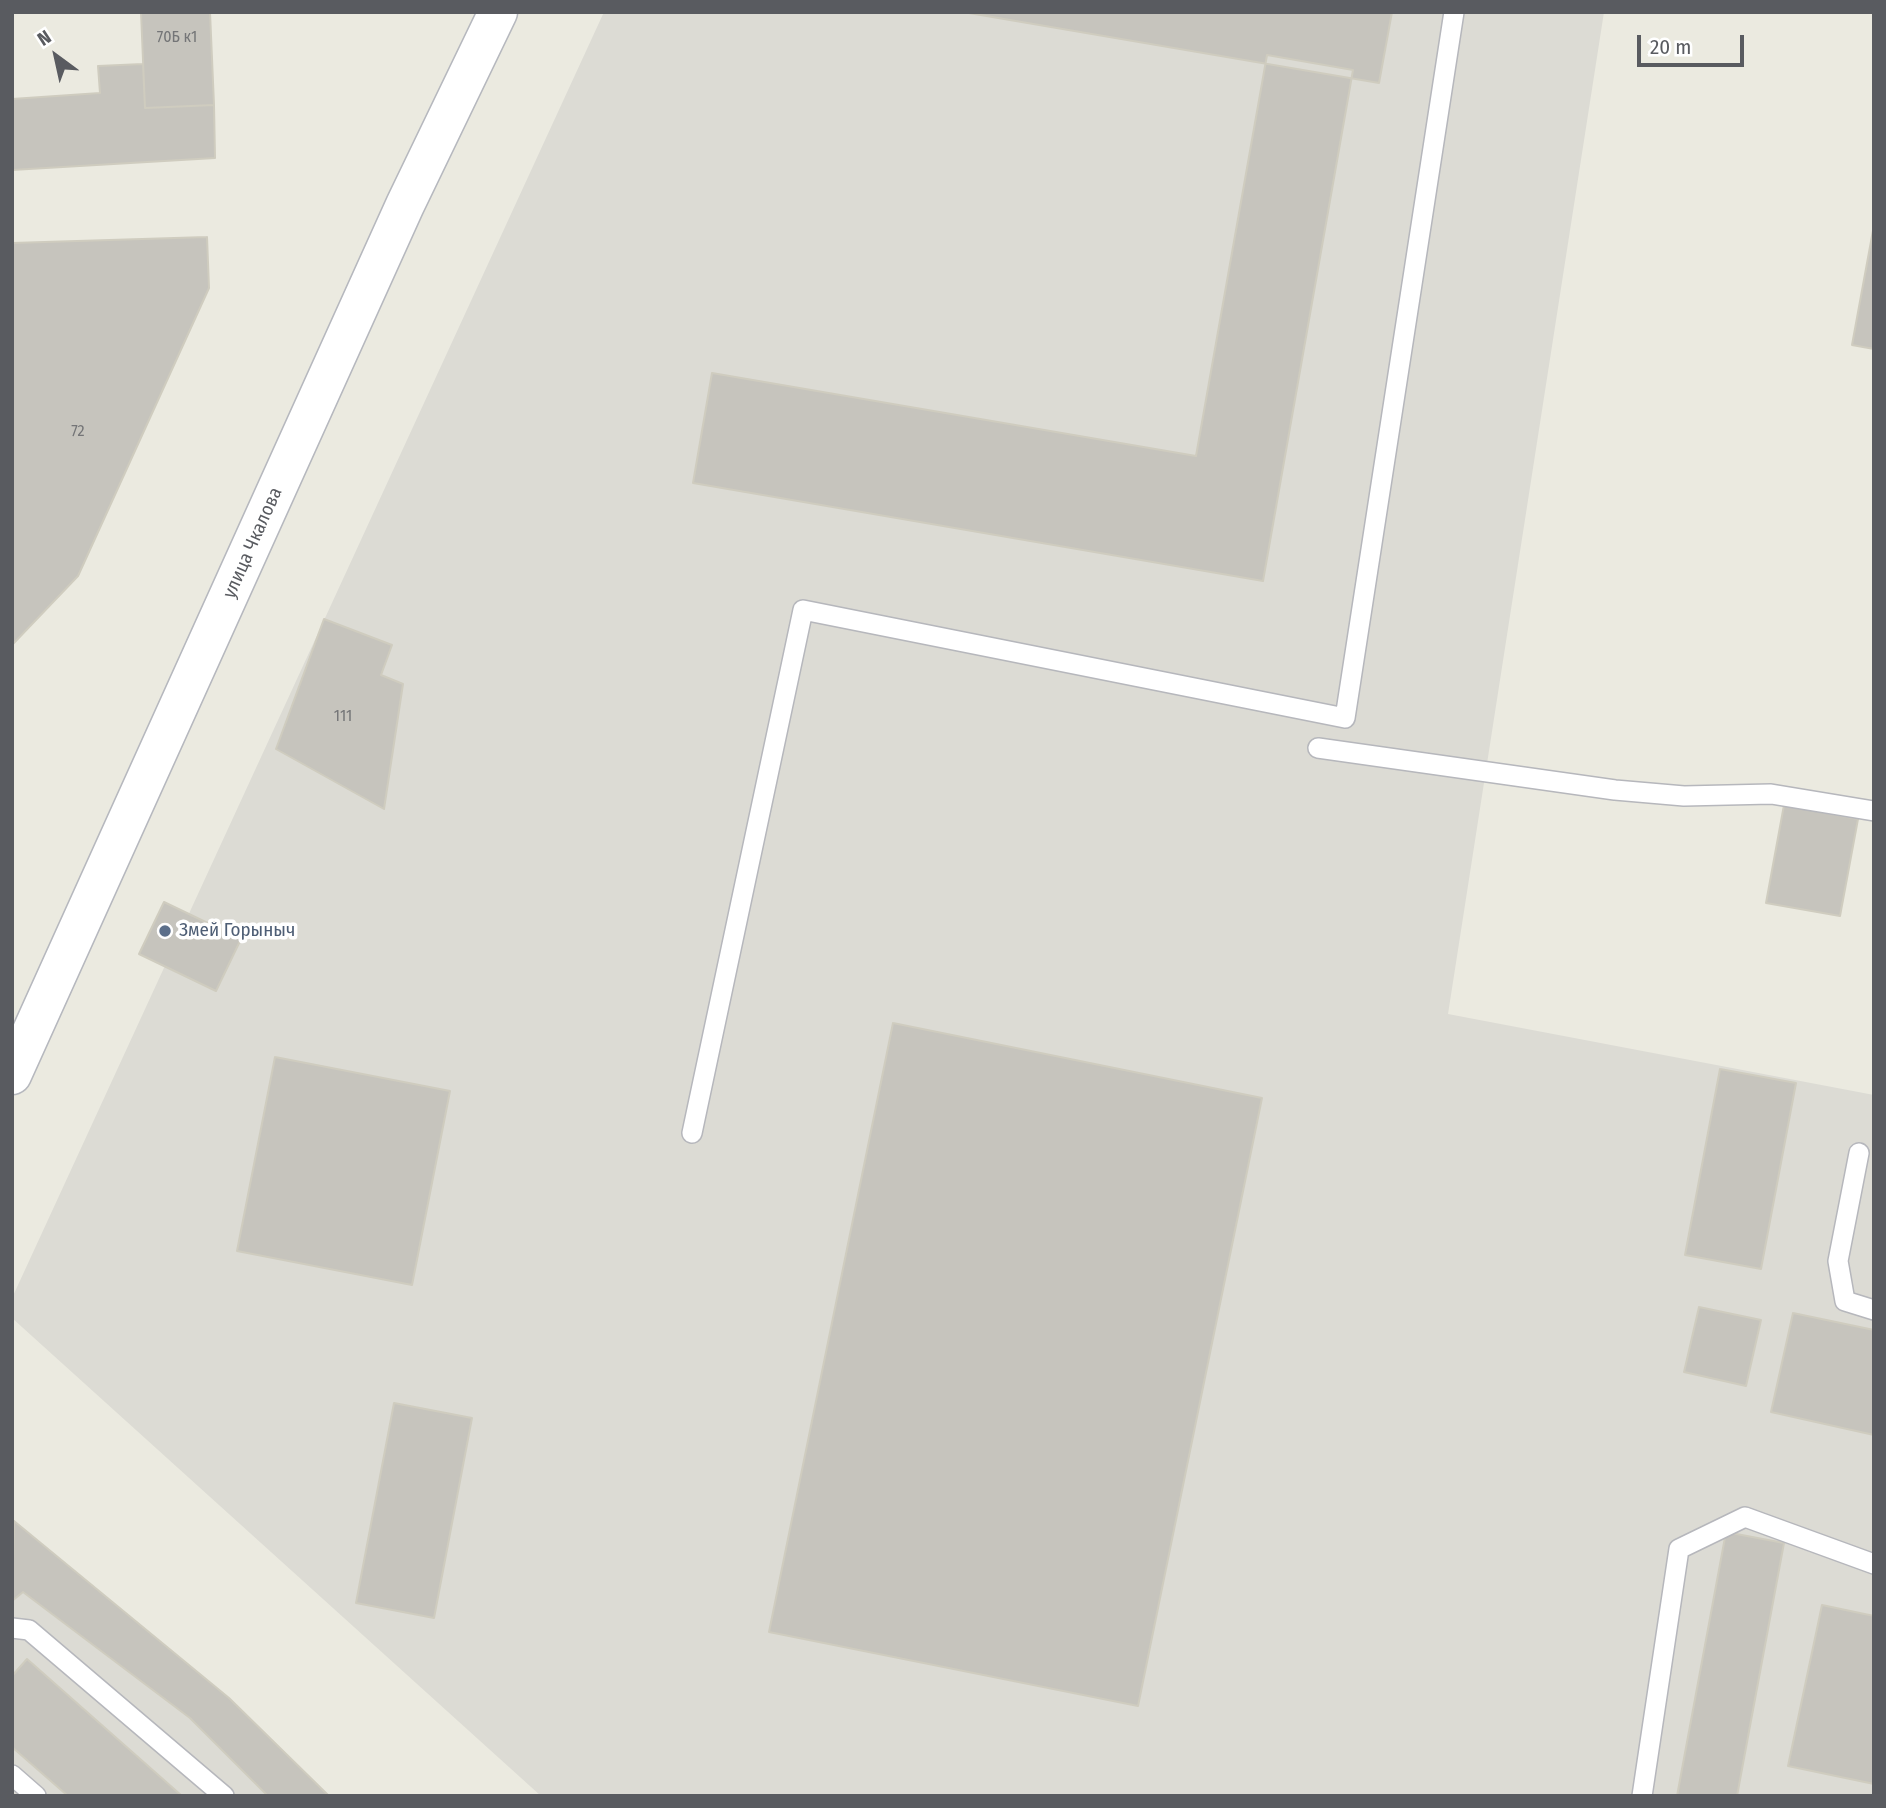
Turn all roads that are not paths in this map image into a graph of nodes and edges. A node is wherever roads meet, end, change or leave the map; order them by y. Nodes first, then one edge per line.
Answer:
1 (498, 12) edge
2 (1454, 12) edge
3 (1318, 748) dead end
4 (1874, 811) edge
5 (12, 1076) edge
6 (692, 1133) dead end
7 (1859, 1153) dead end
8 (1874, 1310) edge
9 (1874, 1564) edge
10 (12, 1628) edge
11 (12, 1775) edge
12 (36, 1796) edge
13 (225, 1796) edge
14 (1642, 1796) edge

1 - 5 street, улица Чкалова
2 - 6 lane
3 - 4 lane
7 - 8 lane
9 - 14 lane
10 - 13 lane
11 - 12 lane

